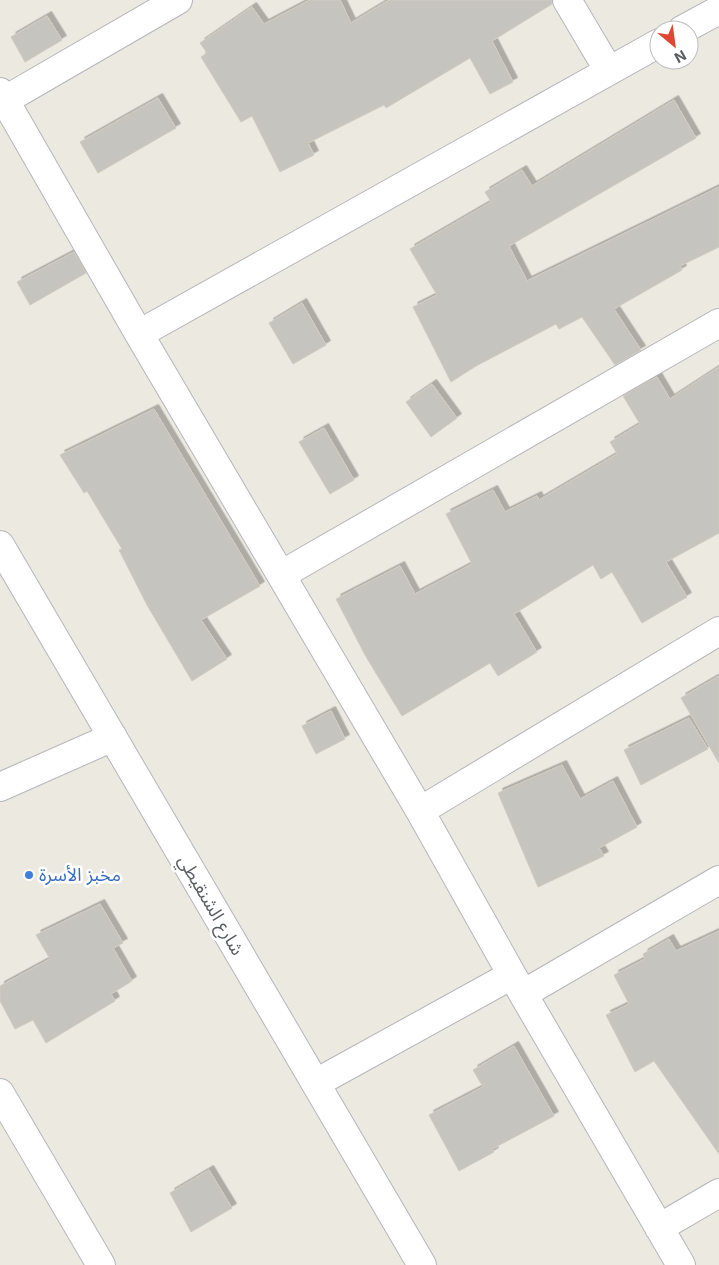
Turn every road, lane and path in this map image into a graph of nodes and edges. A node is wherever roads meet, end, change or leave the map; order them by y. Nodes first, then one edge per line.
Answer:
1 (178, 0) edge
2 (567, 0) edge
3 (719, 10) edge
4 (699, 21) edge
5 (649, 49) edge
6 (609, 71) junction
7 (2, 98) edge
8 (719, 323) edge
9 (139, 334) junction
10 (0, 544) edge
11 (281, 575) junction
12 (719, 631) edge
13 (113, 737) junction
14 (0, 787) edge
15 (420, 811) junction
16 (719, 880) edge
17 (517, 984) junction
18 (316, 1083) junction
19 (4, 1109) edge
20 (719, 1193) edge
21 (659, 1228) junction
22 (101, 1265) edge
23 (422, 1265) edge
24 (681, 1265) edge

1 - 7 street
2 - 6 street
3 - 4 street
5 - 6 street
6 - 9 street
7 - 9 street
8 - 11 street
9 - 11 street
10 - 13 street, شارع الشنقيطي
11 - 15 street
12 - 15 street
13 - 14 street
13 - 18 street, شارع الشنقيطي
15 - 17 street
16 - 17 street
17 - 18 street
17 - 21 street
18 - 23 street, شارع الشنقيطي
19 - 22 street
20 - 21 street
21 - 24 street

